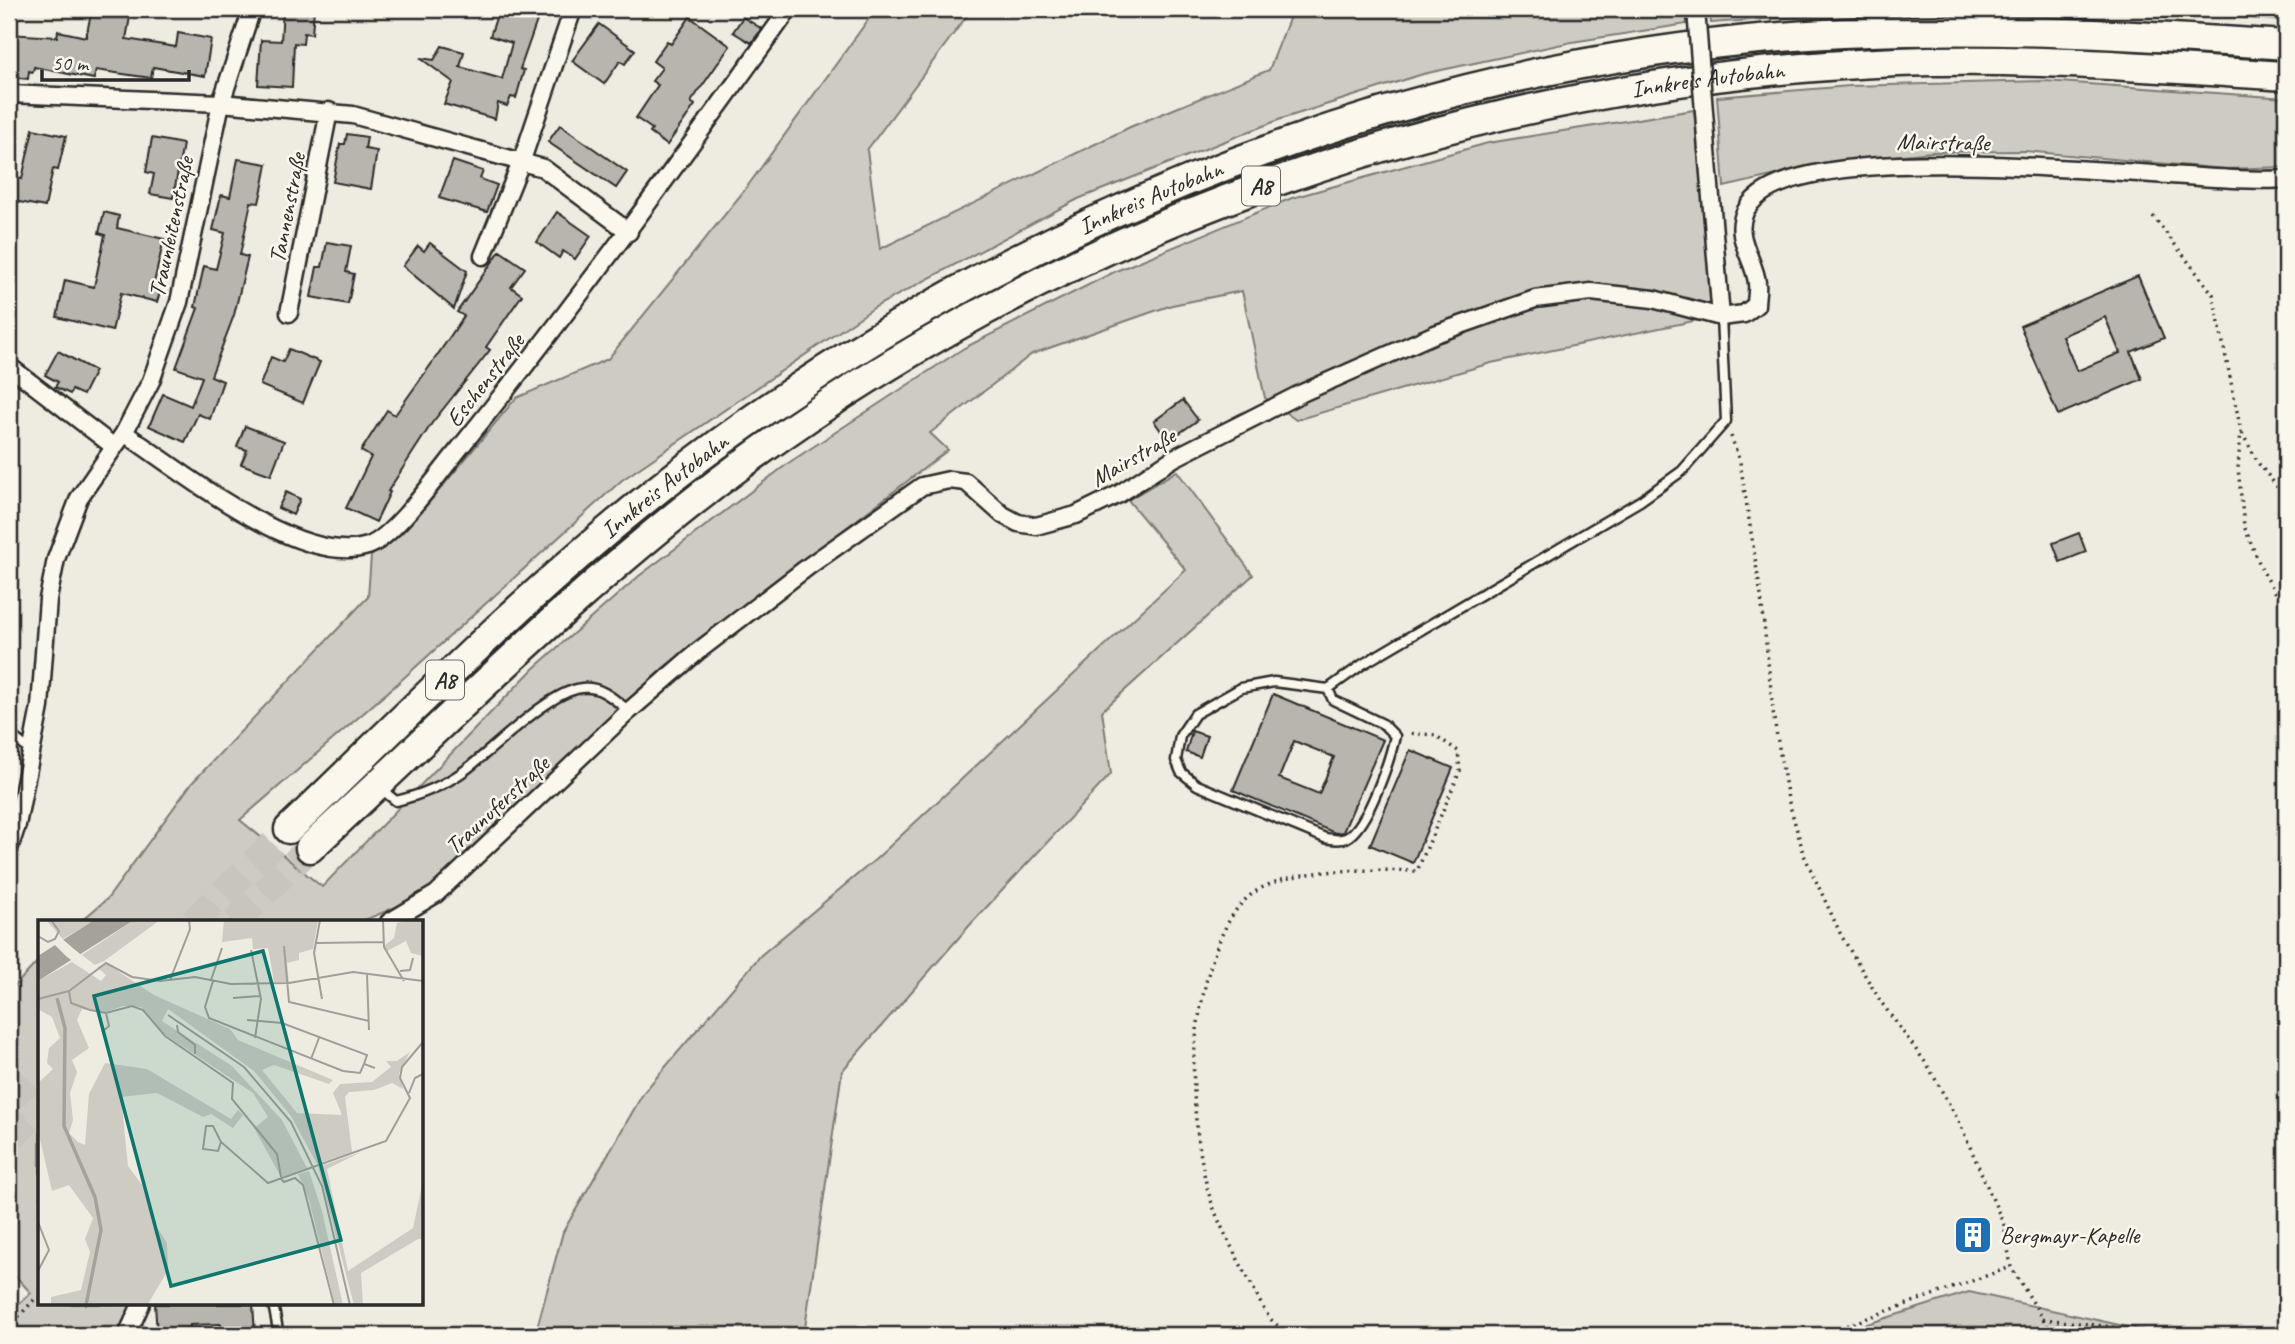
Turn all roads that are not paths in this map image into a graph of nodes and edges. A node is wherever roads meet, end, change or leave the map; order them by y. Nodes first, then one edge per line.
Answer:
1 (253, 9) edge
2 (573, 9) edge
3 (789, 9) edge
4 (1696, 9) edge
5 (2286, 45) edge
6 (2286, 76) edge
7 (9, 94) edge
8 (221, 103) junction
9 (329, 111) junction
10 (522, 160) junction
11 (2286, 178) edge
12 (629, 232) junction
13 (483, 256) dead end
14 (289, 313) dead end
15 (1721, 317) junction
16 (9, 366) edge
17 (119, 440) junction
18 (1328, 689) junction
19 (629, 711) junction
20 (9, 734) edge
21 (31, 751) junction
22 (377, 785) junction
23 (289, 829) tunnel mouth
24 (310, 848) tunnel mouth
25 (9, 849) edge
26 (392, 920) edge
27 (140, 1306) edge
28 (273, 1306) edge
29 (127, 1335) edge
30 (279, 1335) edge

1 - 8 street, Traunleitenstraße
2 - 10 street
3 - 12 street, Eschenstraße
4 - 15 street, bridge
5 - 23 highway, Innkreis Autobahn / A8
6 - 22 highway, Innkreis Autobahn / A8
7 - 8 street
8 - 9 street
8 - 17 street, Traunleitenstraße
9 - 10 street
9 - 14 street, Tannenstraße
10 - 12 street
10 - 13 street
11 - 15 street, Mairstraße
12 - 17 street, Eschenstraße
15 - 18 lane
15 - 19 street, Mairstraße
16 - 17 street, Eschenstraße
17 - 21 street
18 - 18 lane
19 - 22 lane
19 - 26 street, Traunuferstraße
20 - 21 lane
21 - 25 street
22 - 24 highway, Innkreis Autobahn / A8
27 - 29 street
28 - 30 lane

